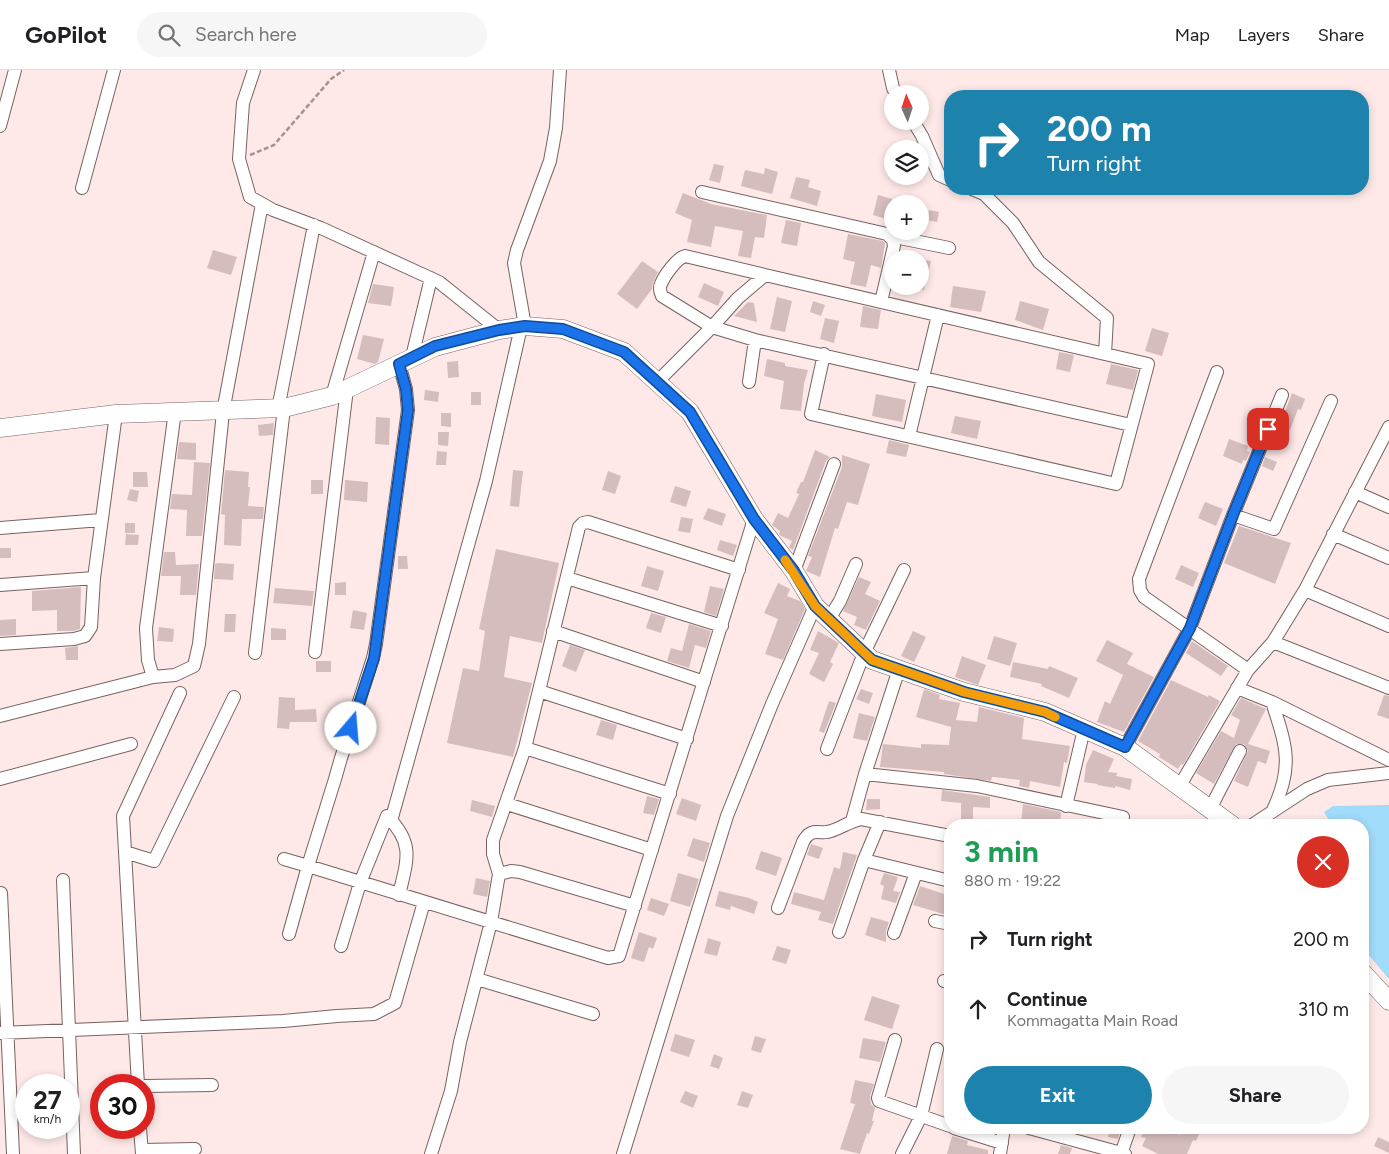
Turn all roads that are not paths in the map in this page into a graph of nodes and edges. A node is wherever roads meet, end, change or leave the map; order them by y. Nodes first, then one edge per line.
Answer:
1 (15, 70) edge
2 (114, 70) edge
3 (254, 70) edge
4 (560, 70) edge
5 (889, 70) edge
6 (892, 85) edge
7 (0, 126) edge
8 (918, 130) edge
9 (944, 177) edge
10 (82, 188) dead end
11 (702, 192) dead end
12 (985, 195) edge
13 (262, 204) junction
14 (314, 225) junction
15 (884, 235) edge
16 (894, 240) edge
17 (910, 240) edge
18 (949, 248) dead end
19 (374, 252) junction
20 (765, 275) junction
21 (431, 278) junction
22 (881, 302) junction
23 (938, 315) junction
24 (523, 327) junction
25 (712, 328) junction
26 (499, 330) junction
27 (755, 340) junction
28 (824, 354) junction
29 (1105, 354) junction
30 (406, 361) junction
31 (1217, 372) dead end
32 (923, 377) junction
33 (657, 382) junction
34 (749, 382) dead end
35 (339, 392) junction
36 (1282, 395) dead end
37 (1331, 401) dead end
38 (281, 408) junction
39 (175, 411) junction
40 (223, 412) junction
41 (116, 414) junction
42 (1131, 426) junction
43 (1389, 427) edge
44 (0, 428) edge
45 (908, 436) junction
46 (1383, 453) edge
47 (834, 464) dead end
48 (1355, 492) junction
49 (1389, 507) edge
50 (1233, 515) junction
51 (754, 519) junction
52 (101, 520) junction
53 (0, 528) edge
54 (1333, 534) junction
55 (1389, 558) edge
56 (856, 564) dead end
57 (739, 570) junction
58 (904, 570) dead end
59 (794, 571) junction
60 (94, 578) junction
61 (567, 578) junction
62 (0, 586) edge
63 (1305, 590) junction
64 (815, 606) junction
65 (829, 619) junction
66 (722, 626) junction
67 (1389, 626) edge
68 (1190, 628) junction
69 (553, 631) junction
70 (1273, 642) junction
71 (0, 644) edge
72 (315, 652) dead end
73 (255, 653) dead end
74 (864, 653) junction
75 (898, 669) junction
76 (1248, 670) junction
77 (153, 677) junction
78 (704, 682) junction
79 (1238, 688) junction
80 (1389, 688) edge
81 (539, 691) junction
82 (180, 692) dead end
83 (234, 697) dead end
84 (1272, 702) junction
85 (0, 716) edge
86 (1084, 729) junction
87 (687, 739) junction
88 (131, 744) dead end
89 (1125, 747) junction
90 (526, 748) junction
91 (827, 749) dead end
92 (1240, 752) dead end
93 (1389, 760) edge
94 (1389, 773) edge
95 (865, 774) junction
96 (0, 779) edge
97 (1179, 787) junction
98 (670, 794) junction
99 (507, 804) junction
100 (1066, 806) junction
101 (1210, 809) junction
102 (1274, 810) junction
103 (1123, 817) dead end
104 (1222, 819) edge
105 (1261, 819) edge
106 (852, 820) junction
107 (392, 821) junction
108 (880, 822) junction
109 (944, 835) edge
110 (652, 850) junction
111 (125, 852) junction
112 (284, 859) dead end
113 (864, 860) junction
114 (308, 866) junction
115 (916, 873) junction
116 (499, 874) junction
117 (63, 880) dead end
118 (944, 880) edge
119 (360, 883) junction
120 (1, 893) edge
121 (399, 895) junction
122 (424, 902) junction
123 (635, 906) junction
124 (778, 908) dead end
125 (935, 921) dead end
126 (491, 922) junction
127 (944, 923) edge
128 (840, 932) dead end
129 (894, 933) dead end
130 (289, 934) dead end
131 (341, 946) dead end
132 (477, 979) junction
133 (1369, 980) edge
134 (1389, 1001) edge
135 (593, 1014) dead end
136 (135, 1028) junction
137 (70, 1031) junction
138 (4, 1033) edge
139 (895, 1040) dead end
140 (937, 1049) dead end
141 (137, 1074) edge
142 (212, 1085) dead end
143 (155, 1086) edge
144 (921, 1116) junction
145 (944, 1124) edge
146 (967, 1134) edge
147 (1003, 1134) edge
148 (1055, 1134) edge
149 (1128, 1134) edge
150 (141, 1139) edge
151 (195, 1149) dead end
152 (1001, 1149) edge
153 (142, 1152) edge
154 (13, 1154) edge
155 (74, 1154) edge
156 (431, 1154) edge
157 (623, 1154) edge
158 (902, 1154) edge
159 (1123, 1154) edge

1 - 7 street
2 - 10 street
3 - 13 street
4 - 24 street
5 - 6 street
8 - 9 street
11 - 15 street
12 - 29 street
13 - 14 street
13 - 40 street
14 - 19 street
14 - 38 street
16 - 22 street
17 - 18 street
19 - 21 street
19 - 35 street
20 - 22 street
20 - 25 street
20 - 25 street
21 - 26 street
21 - 30 street
22 - 23 street
23 - 29 street
23 - 32 street
24 - 26 main road
24 - 33 main road
24 - 107 street
25 - 27 street
25 - 33 street
26 - 30 main road
27 - 28 street
27 - 34 street
28 - 32 street
28 - 45 street
29 - 42 street
30 - 35 main road
30 - 114 street
31 - 68 street
32 - 42 street
32 - 45 street
33 - 51 main road
35 - 38 main road
35 - 72 street
36 - 50 street
37 - 50 street
38 - 40 main road
38 - 73 street
39 - 40 main road
39 - 41 main road
39 - 77 street
40 - 77 street
41 - 44 main road
41 - 52 street
42 - 45 street
43 - 46 street
46 - 48 street
47 - 59 street
48 - 49 street
48 - 54 street
50 - 68 street
51 - 57 street
51 - 59 main road
52 - 53 street
52 - 60 street
54 - 55 street
54 - 63 street
56 - 65 street
57 - 61 street
57 - 66 street
58 - 74 street
59 - 64 main road
60 - 62 street
60 - 71 street
61 - 66 street
61 - 69 street
63 - 67 street
63 - 70 street
64 - 65 main road
64 - 157 street
65 - 74 main road
66 - 78 street
68 - 76 street
68 - 89 street
69 - 78 street
69 - 81 street
70 - 76 street
70 - 80 street
74 - 75 main road
74 - 91 street
75 - 86 main road
75 - 95 street
76 - 79 street
77 - 85 street
78 - 87 street
79 - 84 street
79 - 97 street
81 - 87 street
81 - 90 street
82 - 111 street
83 - 111 street
84 - 93 street
84 - 102 street
86 - 89 main road
86 - 100 street
87 - 98 street
88 - 96 street
89 - 97 main road
90 - 98 street
90 - 99 street
92 - 101 street
94 - 102 street
95 - 100 street
95 - 106 street
97 - 101 main road
98 - 110 street
99 - 110 street
99 - 116 street
100 - 103 street
101 - 104 main road
102 - 105 street
106 - 108 street
106 - 124 street
107 - 119 street
107 - 121 street
108 - 109 street
108 - 113 street
110 - 123 street
111 - 136 street
112 - 114 street
113 - 115 street
113 - 128 street
114 - 119 street
114 - 130 street
115 - 118 street
115 - 129 street
116 - 123 street
116 - 126 street
117 - 137 street
119 - 121 street
119 - 131 street
120 - 138 street
121 - 122 street
122 - 126 street
122 - 136 street
123 - 126 street
125 - 127 street
126 - 132 street
132 - 135 street
132 - 156 street
133 - 134 main road
136 - 137 street
136 - 141 street
137 - 138 street
137 - 155 street
138 - 154 street
139 - 144 street
140 - 144 street
142 - 143 street
144 - 145 street
144 - 158 street
146 - 152 street
147 - 152 street
148 - 159 street
149 - 159 street
150 - 153 street
151 - 153 street

